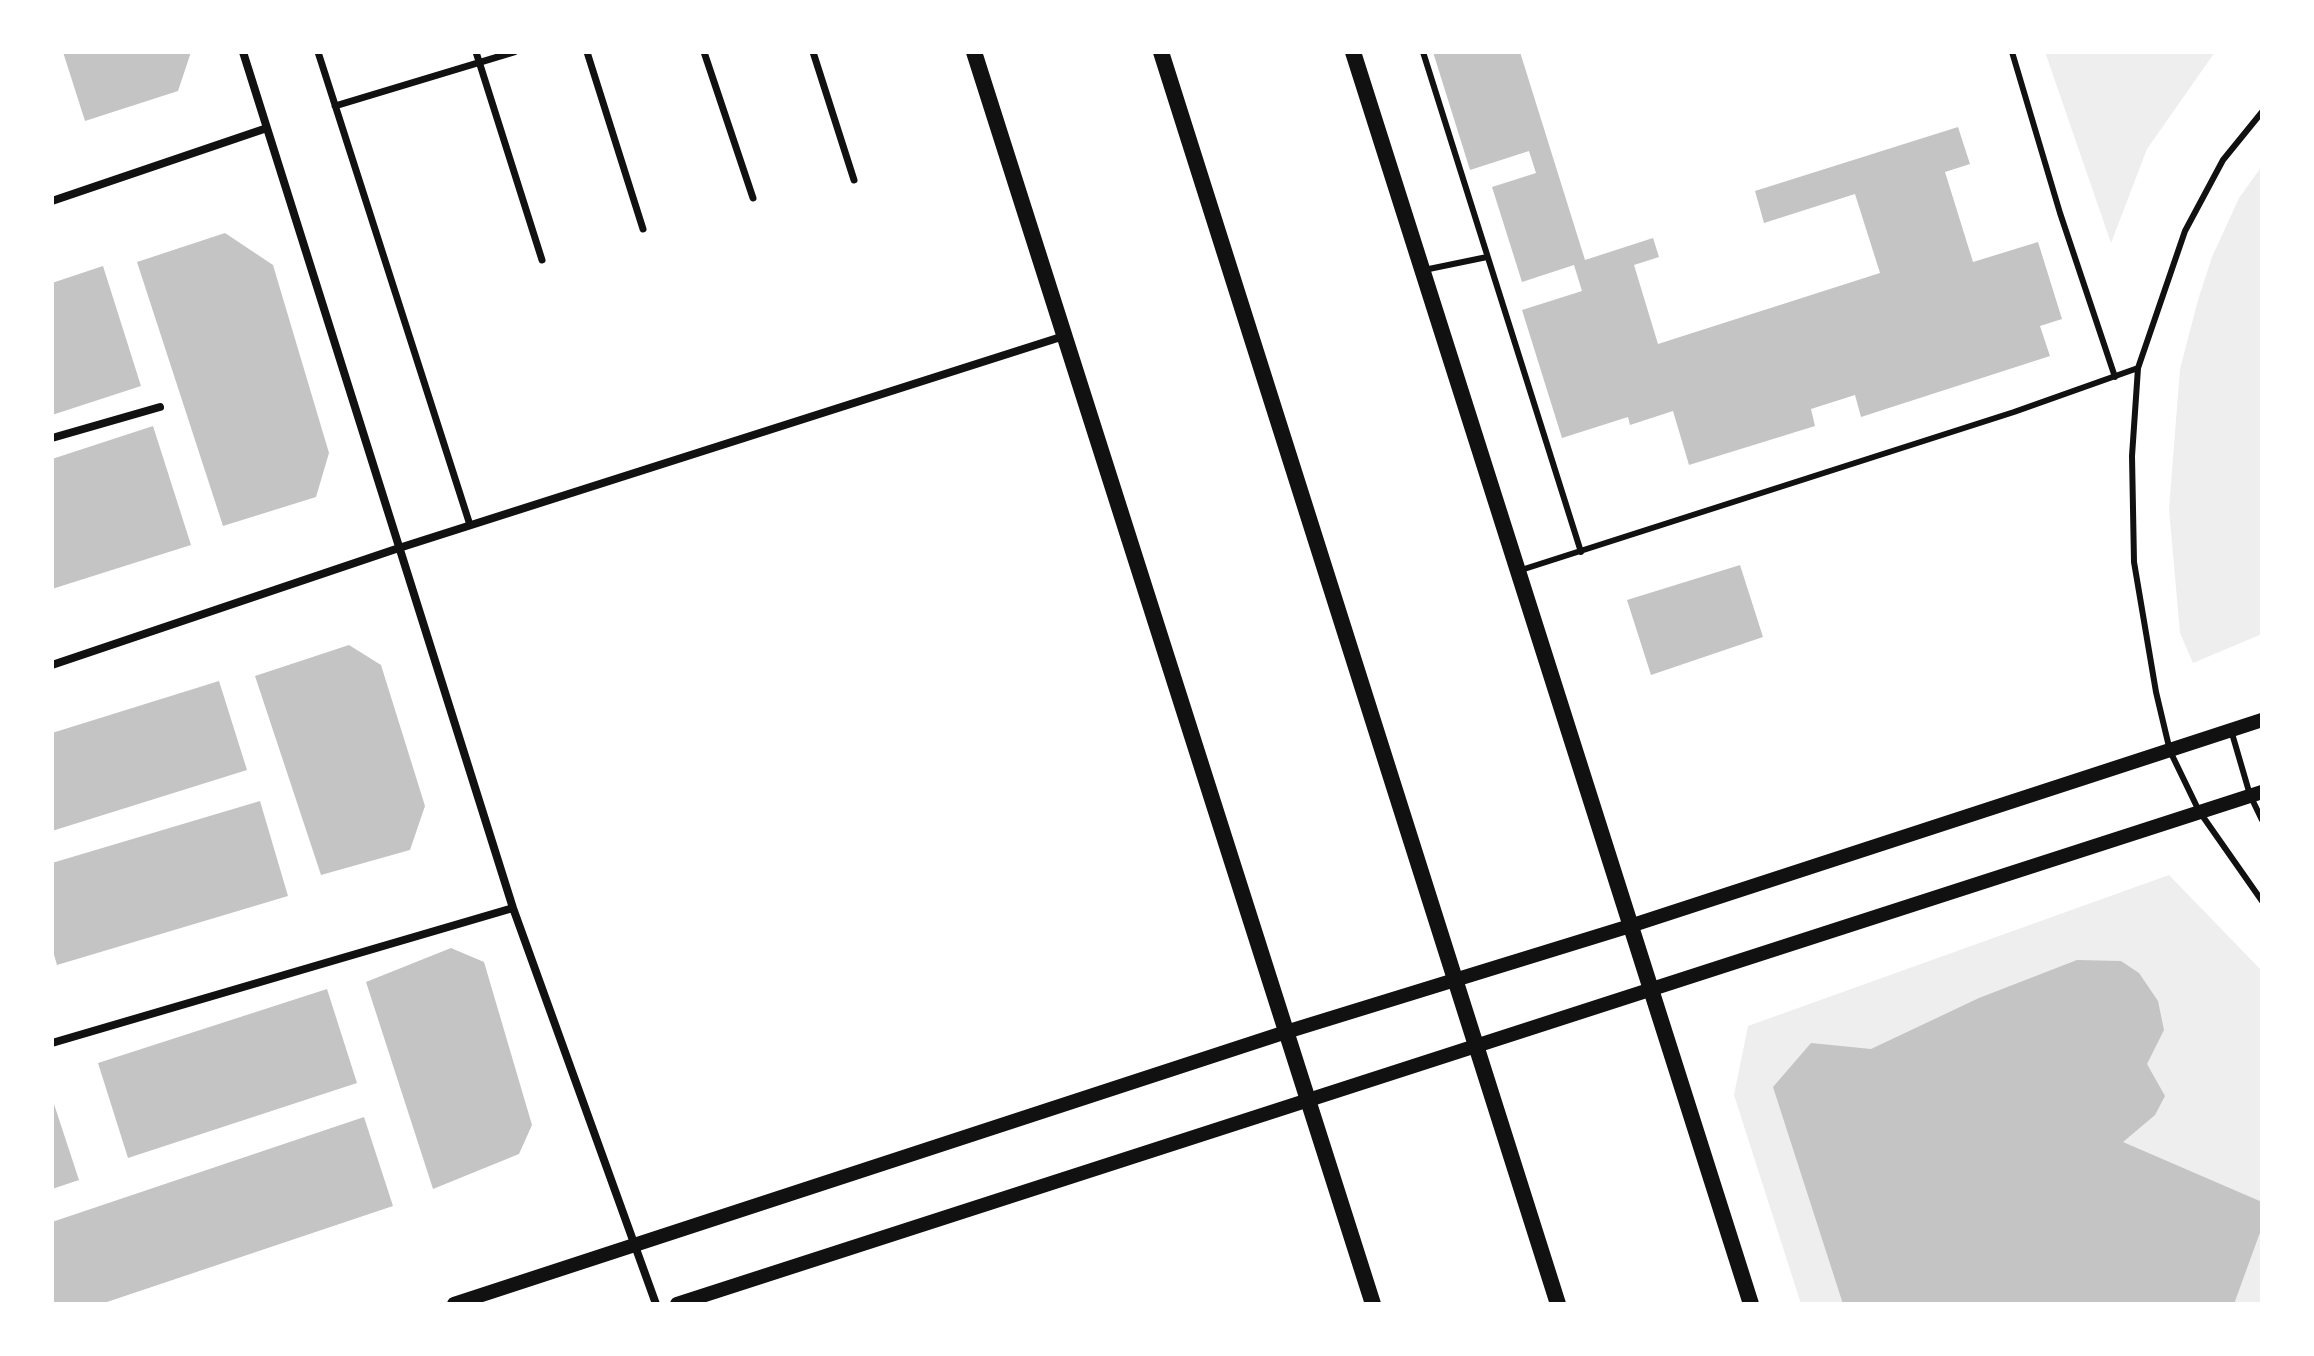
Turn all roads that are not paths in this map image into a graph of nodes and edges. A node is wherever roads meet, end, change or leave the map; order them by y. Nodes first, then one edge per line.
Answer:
1 (243, 52) edge
2 (318, 52) edge
3 (476, 52) edge
4 (514, 52) edge
5 (587, 52) edge
6 (704, 52) edge
7 (813, 52) edge
8 (974, 52) edge
9 (1161, 52) edge
10 (1353, 52) edge
11 (1423, 52) edge
12 (2012, 52) edge
13 (479, 62) junction
14 (335, 106) junction
15 (2262, 112) edge
16 (267, 128) junction
17 (854, 180) dead end
18 (753, 198) dead end
19 (52, 201) edge
20 (643, 229) dead end
21 (1487, 257) junction
22 (542, 260) dead end
23 (1422, 270) junction
24 (1064, 336) junction
25 (2138, 368) junction
26 (2115, 377) junction
27 (160, 407) dead end
28 (52, 438) edge
29 (470, 525) junction
30 (399, 548) junction
31 (1581, 552) junction
32 (1518, 571) junction
33 (52, 665) edge
34 (2262, 720) edge
35 (2231, 730) junction
36 (2170, 751) junction
37 (2256, 794) edge
38 (2199, 811) junction
39 (2262, 820) edge
40 (2262, 901) edge
41 (513, 908) junction
42 (1630, 926) junction
43 (1456, 979) junction
44 (1650, 988) junction
45 (1286, 1032) junction
46 (52, 1043) edge
47 (1477, 1047) junction
48 (1308, 1101) junction
49 (634, 1245) junction
50 (454, 1304) edge
51 (656, 1304) edge
52 (677, 1304) edge
53 (1373, 1304) edge
54 (1558, 1304) edge
55 (1751, 1304) edge

1 - 16 street
2 - 14 street
3 - 13 street
4 - 13 street
5 - 20 street
6 - 18 street
7 - 17 street
8 - 24 main road
9 - 43 main road
10 - 23 main road
11 - 21 lane
12 - 26 lane
13 - 14 street
13 - 22 street
14 - 29 street
15 - 25 lane
16 - 19 street
16 - 30 street
21 - 23 lane
21 - 31 lane
23 - 32 main road
24 - 29 street
24 - 45 main road
25 - 26 lane
25 - 36 lane
26 - 31 lane
27 - 28 street
29 - 30 street
30 - 33 street
30 - 41 street
31 - 32 lane
32 - 42 main road
34 - 35 street
35 - 36 street
35 - 37 lane
36 - 38 lane
36 - 42 street
37 - 38 street
37 - 39 lane
38 - 40 lane
38 - 44 street
41 - 46 street
41 - 49 street
42 - 43 street
42 - 44 main road
43 - 45 street
43 - 47 main road
44 - 47 street
44 - 55 main road
45 - 48 main road
45 - 49 street
47 - 48 street
47 - 54 main road
48 - 52 street
48 - 53 main road
49 - 50 street
49 - 51 street

